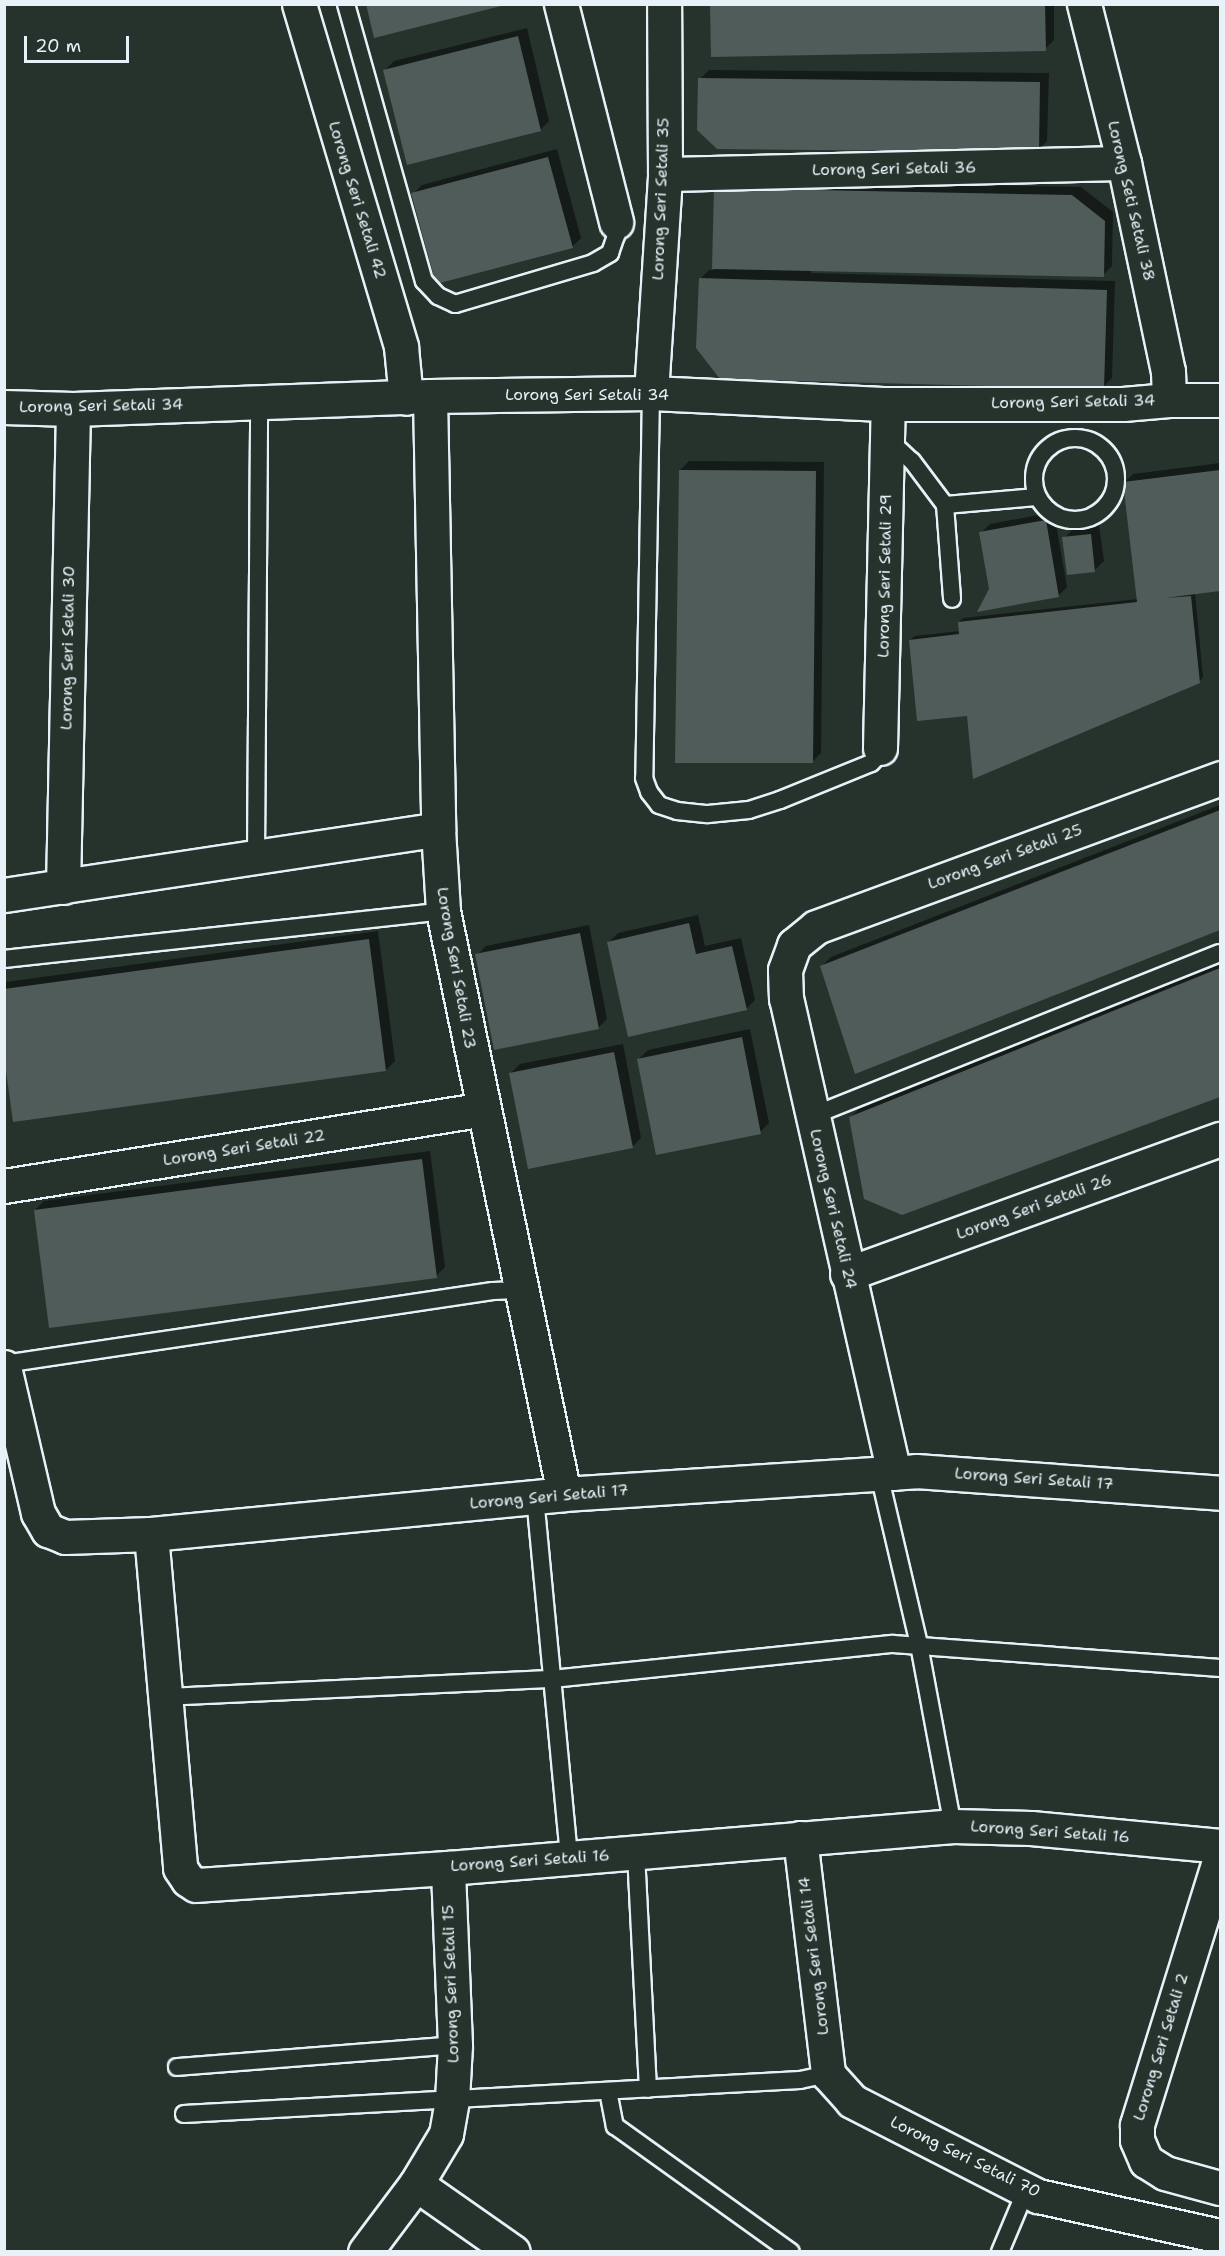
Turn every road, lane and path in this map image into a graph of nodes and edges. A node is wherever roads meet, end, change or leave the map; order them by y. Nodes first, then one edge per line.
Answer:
1 (298, 4) edge
2 (346, 4) edge
3 (561, 4) edge
4 (664, 4) edge
5 (1084, 4) edge
6 (1124, 163) junction
7 (665, 174) junction
8 (616, 222) joint
9 (651, 393) junction
10 (418, 397) junction
11 (1169, 400) junction
12 (1221, 400) edge
13 (259, 404) junction
14 (888, 404) junction
15 (4, 407) edge
16 (73, 408) junction
17 (888, 439) junction
18 (1037, 497) junction
19 (945, 505) junction
20 (952, 599) dead end
21 (880, 748) joint
22 (1221, 778) edge
23 (438, 829) junction
24 (256, 857) junction
25 (63, 887) junction
26 (4, 895) edge
27 (443, 910) junction
28 (794, 945) joint
29 (1221, 953) edge
30 (4, 959) edge
31 (483, 1109) junction
32 (812, 1116) junction
33 (1221, 1139) edge
34 (4, 1186) edge
35 (848, 1274) junction
36 (521, 1290) junction
37 (4, 1365) edge
38 (886, 1473) junction
39 (1221, 1493) edge
40 (549, 1495) junction
41 (151, 1534) junction
42 (919, 1645) junction
43 (1221, 1668) edge
44 (552, 1679) junction
45 (165, 1697) junction
46 (953, 1826) junction
47 (801, 1838) junction
48 (1221, 1846) edge
49 (636, 1853) junction
50 (569, 1858) junction
51 (1221, 1858) edge
52 (447, 1868) junction
53 (455, 2045) junction
54 (177, 2067) dead end
55 (828, 2074) junction
56 (648, 2089) junction
57 (608, 2091) junction
58 (452, 2100) junction
59 (184, 2114) dead end
60 (416, 2184) junction
61 (1221, 2188) edge
62 (1026, 2190) junction
63 (1221, 2236) edge
64 (364, 2252) edge
65 (513, 2252) edge
66 (791, 2252) edge
67 (1000, 2252) edge

1 - 10 street, Lorong Seri Setali 42
2 - 8 lane
3 - 8 street
4 - 7 street, Lorong Seri Setali 35
5 - 6 street, Lorong Seti Setali 38
6 - 7 street, Lorong Seri Setali 36
6 - 11 street, Lorong Seti Setali 38
7 - 9 street, Lorong Seri Setali 35
9 - 10 street, Lorong Seri Setali 34
9 - 14 street, Lorong Seri Setali 34
9 - 21 lane
10 - 13 street, Lorong Seri Setali 34
10 - 23 street, Lorong Seri Setali 23
11 - 12 street, Lorong Seri Setali 34
11 - 14 street, Lorong Seri Setali 34
13 - 16 street, Lorong Seri Setali 34
13 - 24 lane
14 - 17 street, Lorong Seri Setali 29
15 - 16 street, Lorong Seri Setali 34
16 - 25 street, Lorong Seri Setali 30
17 - 19 lane
17 - 21 street, Lorong Seri Setali 29
18 - 18 lane
18 - 19 lane
19 - 20 lane
22 - 28 street, Lorong Seri Setali 25
23 - 24 street
23 - 27 street, Lorong Seri Setali 23
24 - 25 street
25 - 26 street
27 - 30 lane
27 - 31 street, Lorong Seri Setali 23
28 - 32 street, Lorong Seri Setali 24
29 - 32 lane
31 - 34 street, Lorong Seri Setali 22
31 - 36 street, Lorong Seri Setali 23
32 - 35 street, Lorong Seri Setali 24
33 - 35 street, Lorong Seri Setali 26
35 - 38 street, Lorong Seri Setali 24
36 - 37 lane
36 - 40 street, Lorong Seri Setali 23
37 - 41 street, Lorong Seri Setali 17
38 - 39 street, Lorong Seri Setali 17
38 - 40 street, Lorong Seri Setali 17
38 - 42 lane
40 - 41 street, Lorong Seri Setali 17
40 - 44 lane
41 - 45 street, Lorong Seri Setali 16
42 - 43 lane
42 - 44 lane
42 - 46 lane
44 - 45 lane
44 - 50 lane
45 - 52 street, Lorong Seri Setali 16
46 - 47 street, Lorong Seri Setali 16
46 - 48 street, Lorong Seri Setali 16
47 - 49 street, Lorong Seri Setali 16
47 - 55 street, Lorong Seri Setali 14
49 - 50 street, Lorong Seri Setali 16
49 - 56 lane
50 - 52 street, Lorong Seri Setali 16
51 - 61 street, Lorong Seri Setali 2
52 - 53 street, Lorong Seri Setali 15
53 - 54 lane
53 - 58 street, Lorong Seri Setali 15
55 - 56 lane
55 - 62 street, Lorong Seri Setali 70
56 - 57 lane
57 - 58 lane
57 - 66 lane
58 - 59 lane
58 - 60 street, Lorong Seri Setali 15
60 - 64 street, Lorong Seri Setali 15
60 - 65 street
62 - 63 street, Lorong Seri Setali 70
62 - 67 lane

